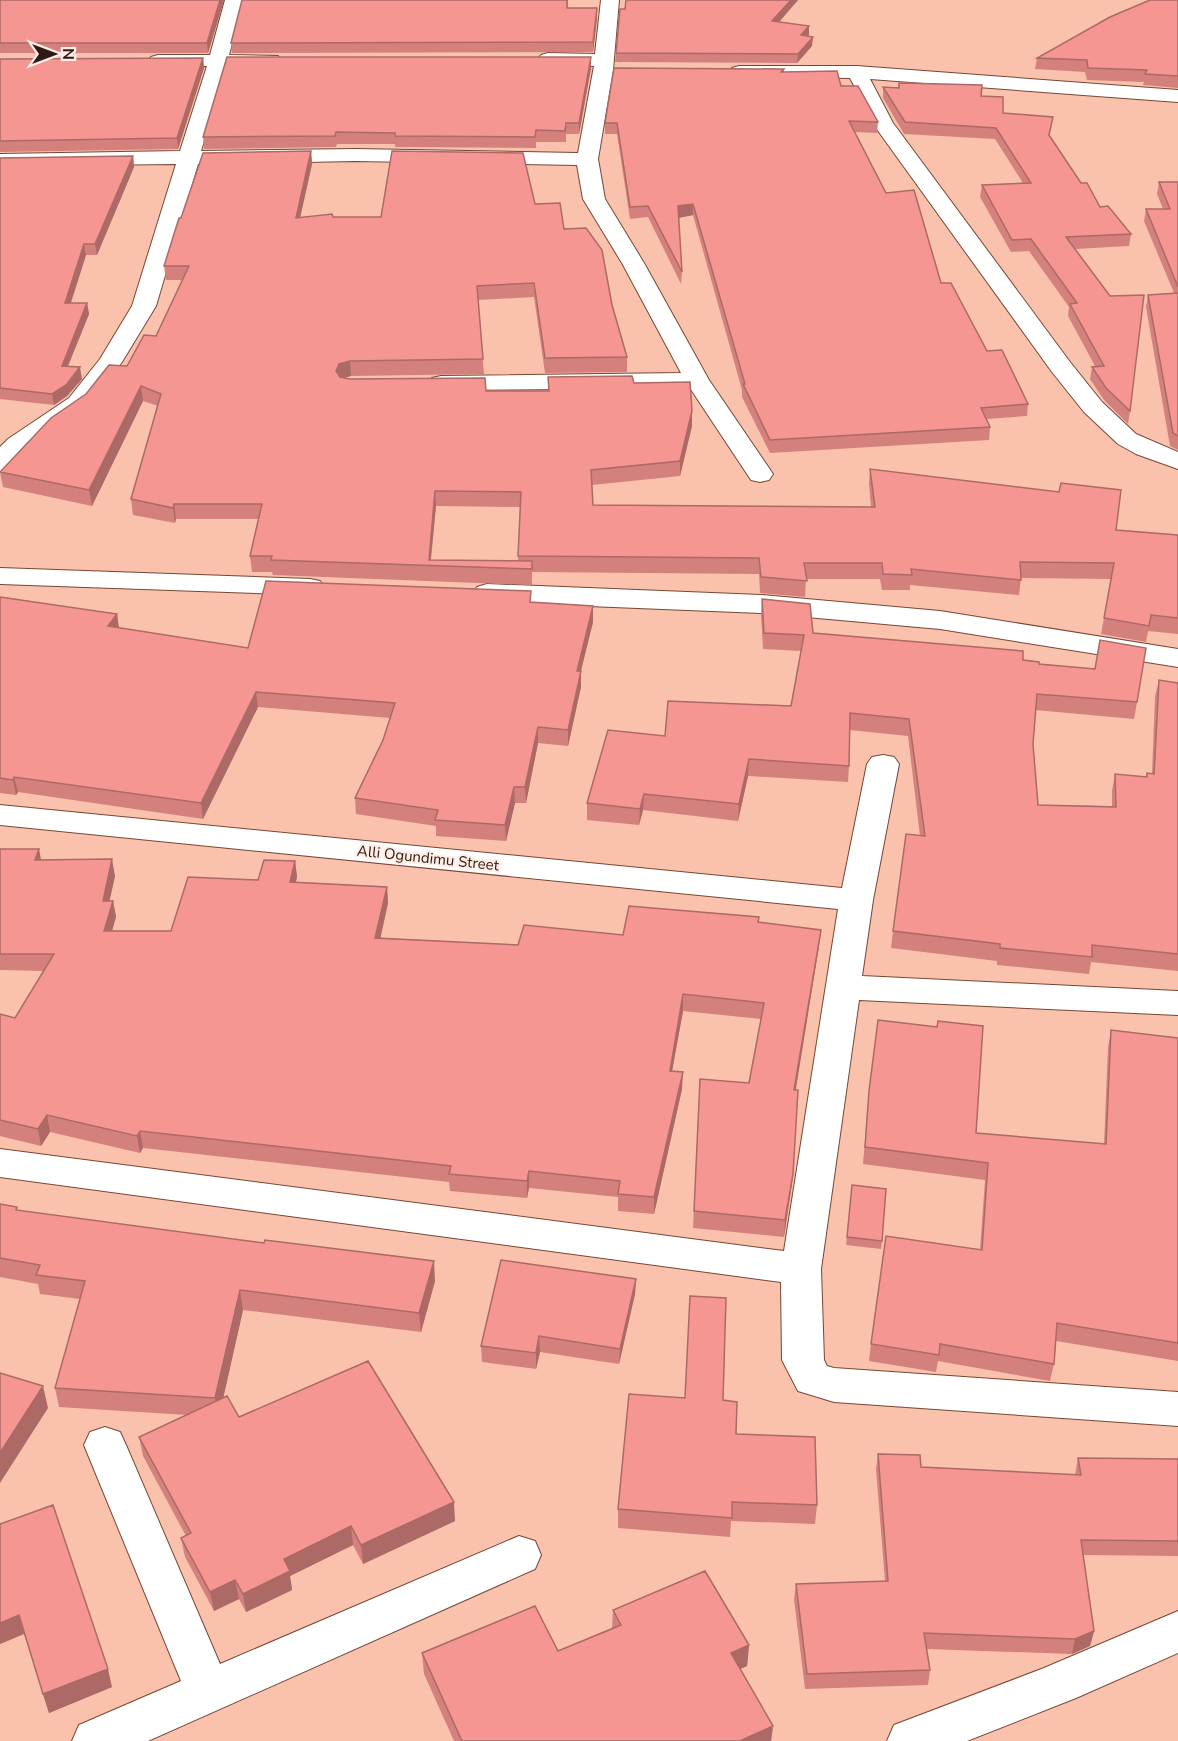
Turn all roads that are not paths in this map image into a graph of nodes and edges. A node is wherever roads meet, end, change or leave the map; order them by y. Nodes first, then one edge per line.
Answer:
1 (234, 0) edge
2 (610, 0) edge
3 (288, 59) edge
4 (533, 59) edge
5 (138, 61) edge
6 (218, 61) junction
7 (603, 65) junction
8 (626, 71) edge
9 (718, 71) edge
10 (857, 72) junction
11 (1178, 96) edge
12 (188, 159) junction
13 (587, 159) junction
14 (0, 160) edge
15 (698, 380) junction
16 (423, 384) edge
17 (8, 443) edge
18 (1178, 461) edge
19 (0, 463) edge
20 (760, 474) dead end
21 (0, 576) edge
22 (340, 589) edge
23 (460, 592) edge
24 (1178, 658) edge
25 (883, 764) dead end
26 (0, 815) edge
27 (856, 900) junction
28 (844, 987) junction
29 (1178, 1003) edge
30 (0, 1163) edge
31 (801, 1269) junction
32 (1178, 1409) edge
33 (105, 1445) dead end
34 (519, 1555) dead end
35 (1178, 1631) edge
36 (208, 1693) junction
37 (96, 1741) edge
38 (911, 1741) edge

1 - 6 street
2 - 7 street
3 - 6 street
4 - 7 street
5 - 6 street
6 - 12 street
7 - 8 street
7 - 13 street
9 - 10 street
10 - 11 street
10 - 18 street
12 - 13 street
12 - 14 street
12 - 17 street
13 - 15 street
15 - 16 street
15 - 20 street
17 - 19 street
21 - 22 street
23 - 24 street
25 - 27 street
26 - 27 street, Alli Ogundimu Street
27 - 28 street
28 - 29 street
28 - 31 street
30 - 31 street
31 - 32 street
33 - 36 street
34 - 36 street
35 - 38 street
36 - 37 street

